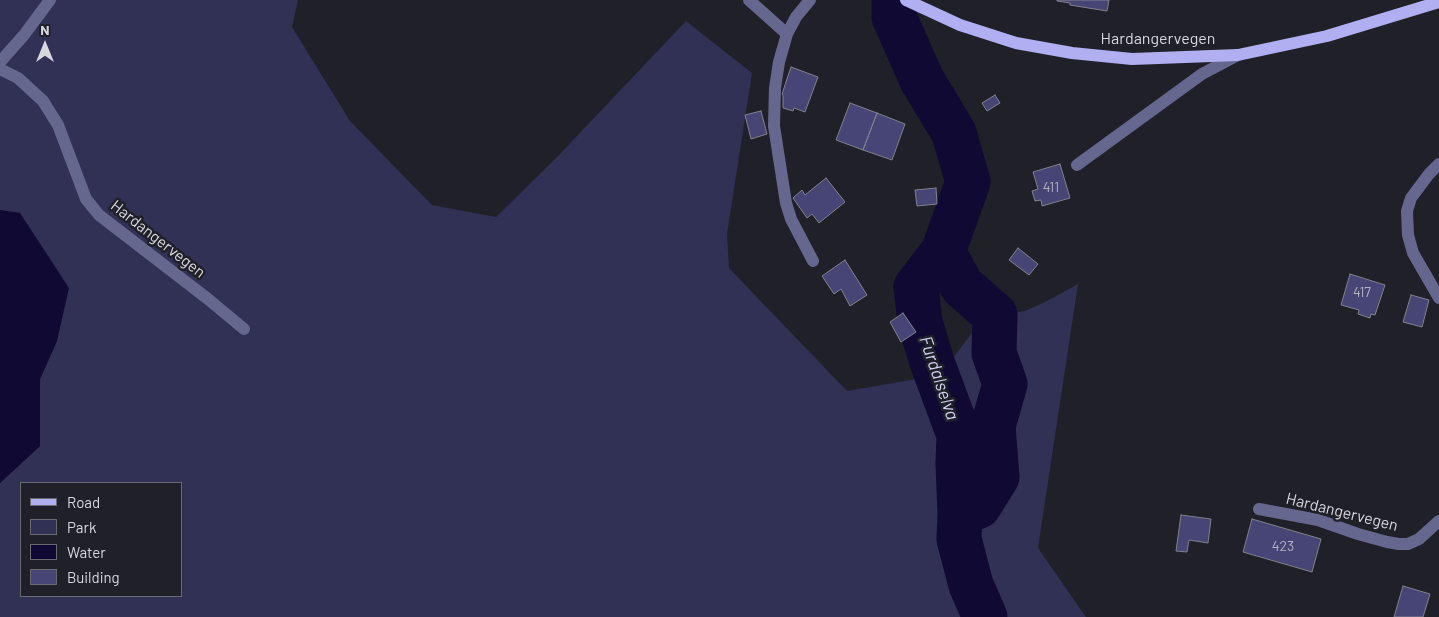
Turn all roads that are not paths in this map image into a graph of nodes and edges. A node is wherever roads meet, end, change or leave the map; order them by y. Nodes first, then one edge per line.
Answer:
1 (50, 0) edge
2 (749, 0) edge
3 (810, 0) edge
4 (906, 0) edge
5 (1439, 2) edge
6 (787, 34) junction
7 (1238, 55) junction
8 (0, 62) edge
9 (0, 69) edge
10 (1439, 164) edge
11 (1077, 165) dead end
12 (813, 261) dead end
13 (1439, 298) edge
14 (244, 329) dead end
15 (1259, 509) dead end
16 (1439, 521) edge

1 - 8 street
2 - 6 street
3 - 6 street
4 - 7 main road, Hardangervegen
5 - 7 main road, Hardangervegen
6 - 12 street
7 - 11 street, Hardangervegen
9 - 14 street, Hardangervegen
10 - 13 street
15 - 16 street, Hardangervegen

